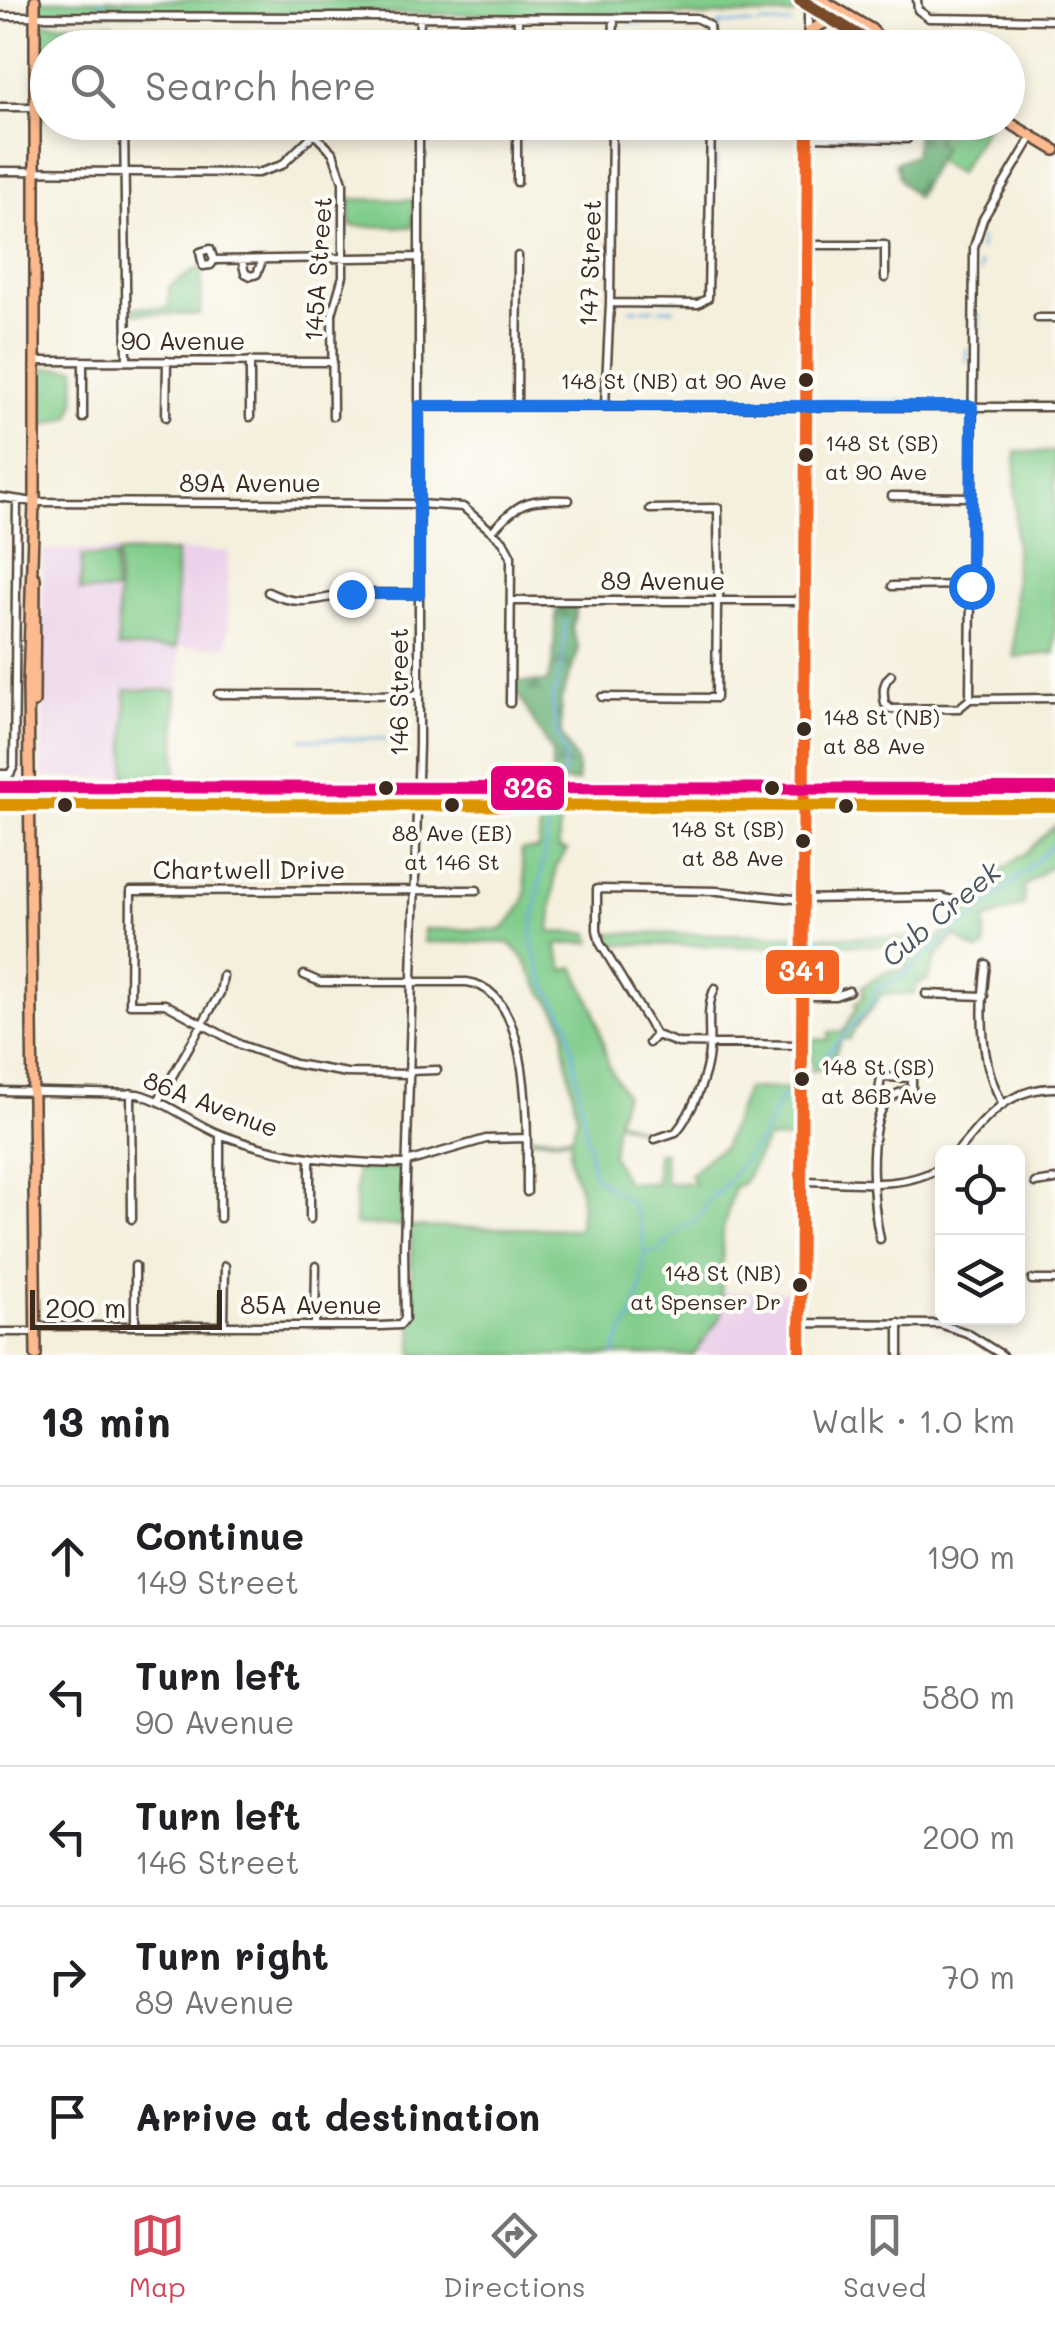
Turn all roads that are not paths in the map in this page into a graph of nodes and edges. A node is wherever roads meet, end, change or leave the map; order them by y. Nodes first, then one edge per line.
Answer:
1 (35, 0) edge
2 (822, 0) edge
3 (917, 0) edge
4 (806, 2) edge
5 (0, 16) edge
6 (35, 16) junction
7 (420, 18) junction
8 (518, 18) junction
9 (614, 18) junction
10 (832, 19) junction
11 (1055, 20) edge
12 (35, 30) edge
13 (420, 30) edge
14 (518, 30) edge
15 (614, 30) edge
16 (710, 30) edge
17 (808, 30) edge
18 (810, 30) edge
19 (850, 30) edge
20 (872, 30) edge
21 (0, 107) edge
22 (30, 107) edge
23 (1025, 133) edge
24 (1032, 137) junction
25 (34, 140) edge
26 (124, 140) edge
27 (308, 140) edge
28 (320, 140) edge
29 (419, 140) edge
30 (517, 140) edge
31 (612, 140) edge
32 (710, 140) edge
33 (808, 140) edge
34 (1055, 150) edge
35 (0, 171) edge
36 (34, 172) junction
37 (124, 173) junction
38 (517, 182) dead end
39 (808, 245) junction
40 (518, 256) dead end
41 (343, 257) junction
42 (419, 257) junction
43 (214, 260) dead end
44 (242, 260) junction
45 (262, 261) junction
46 (884, 278) dead end
47 (610, 304) junction
48 (1038, 318) dead end
49 (1055, 318) edge
50 (34, 360) junction
51 (83, 361) junction
52 (127, 361) junction
53 (166, 361) junction
54 (250, 361) junction
55 (333, 362) junction
56 (517, 405) junction
57 (419, 406) junction
58 (605, 406) junction
59 (972, 406) junction
60 (1055, 406) edge
61 (807, 407) junction
62 (333, 416) dead end
63 (166, 417) dead end
64 (250, 417) dead end
65 (83, 418) dead end
66 (892, 496) dead end
67 (0, 497) edge
68 (972, 497) junction
69 (17, 500) junction
70 (569, 500) dead end
71 (34, 503) junction
72 (419, 504) junction
73 (650, 509) dead end
74 (492, 531) junction
75 (805, 586) junction
76 (892, 586) dead end
77 (971, 586) junction
78 (268, 592) dead end
79 (419, 594) junction
80 (511, 601) junction
81 (718, 601) junction
82 (891, 675) dead end
83 (218, 694) dead end
84 (419, 694) junction
85 (602, 697) dead end
86 (1055, 698) edge
87 (970, 700) junction
88 (510, 703) dead end
89 (0, 774) edge
90 (0, 787) edge
91 (1055, 788) edge
92 (32, 790) junction
93 (418, 792) junction
94 (804, 795) junction
95 (0, 797) edge
96 (1055, 799) edge
97 (415, 889) junction
98 (477, 890) dead end
99 (802, 898) junction
100 (952, 900) dead end
101 (986, 964) dead end
102 (304, 975) dead end
103 (223, 976) dead end
104 (413, 982) junction
105 (715, 988) dead end
106 (849, 991) dead end
107 (926, 994) dead end
108 (801, 996) junction
109 (984, 996) junction
110 (203, 1025) junction
111 (656, 1034) junction
112 (648, 1043) dead end
113 (710, 1044) junction
114 (801, 1045) junction
115 (437, 1070) dead end
116 (410, 1073) junction
117 (1055, 1088) edge
118 (0, 1092) edge
119 (33, 1092) junction
120 (131, 1093) junction
121 (158, 1101) junction
122 (1002, 1102) junction
123 (886, 1103) junction
124 (220, 1134) junction
125 (526, 1138) junction
126 (656, 1139) dead end
127 (963, 1145) edge
128 (310, 1158) junction
129 (408, 1163) junction
130 (935, 1171) edge
131 (1055, 1180) edge
132 (800, 1181) junction
133 (875, 1181) junction
134 (1035, 1183) dead end
135 (527, 1192) dead end
136 (220, 1218) dead end
137 (132, 1219) dead end
138 (310, 1219) dead end
139 (880, 1238) dead end
140 (134, 1266) dead end
141 (225, 1266) dead end
142 (316, 1266) dead end
143 (1032, 1280) dead end
144 (1055, 1280) edge
145 (405, 1321) joint
146 (899, 1322) junction
147 (800, 1323) junction
148 (134, 1325) junction
149 (224, 1325) junction
150 (315, 1325) junction
151 (36, 1329) junction
152 (0, 1332) edge
153 (36, 1355) edge
154 (800, 1355) edge
155 (899, 1355) edge
156 (1002, 1355) edge

1 - 6 main road
2 - 20 main road
3 - 11 street
4 - 10 main road
4 - 17 street
5 - 6 street
6 - 7 street
6 - 12 main road
7 - 8 street
7 - 13 street
8 - 9 street
8 - 14 street
9 - 15 street
9 - 16 street
10 - 18 main road
10 - 19 main road
21 - 22 street
23 - 24 main road
24 - 34 main road
24 - 59 street
25 - 36 main road
26 - 37 street
27 - 37 street
28 - 41 street, 145A Street
29 - 42 street, 146 Street
30 - 38 street
31 - 47 street, 147 Street
32 - 47 street
33 - 39 street
35 - 36 street
36 - 37 street
36 - 50 main road
37 - 52 street
39 - 46 street
39 - 61 street
40 - 56 street
41 - 42 street
41 - 45 street
41 - 55 street, 145A Street
42 - 57 street, 146 Street
43 - 44 street
44 - 45 street
44 - 45 street
47 - 58 street, 147 Street
48 - 49 street
50 - 51 street, 90 Avenue
50 - 71 main road
51 - 52 street, 90 Avenue
51 - 65 street
52 - 53 street, 90 Avenue
53 - 54 street, 90 Avenue
53 - 63 street
54 - 55 street, 90 Avenue
54 - 64 street
55 - 62 street, 145A Street
56 - 57 street
56 - 58 street
57 - 72 street, 146 Street
58 - 61 street
59 - 60 street
59 - 61 street
59 - 68 street
61 - 75 street
66 - 68 street
67 - 69 street, 89A Avenue
68 - 77 street
69 - 71 street, 89A Avenue
69 - 89 street
70 - 74 street
71 - 72 street, 89A Avenue
71 - 92 main road
72 - 74 street, 89A Avenue
72 - 79 street, 146 Street
73 - 81 street
74 - 80 street
75 - 81 street, 89 Avenue
75 - 94 street
76 - 77 street
77 - 87 street
78 - 79 street
79 - 84 street, 146 Street
80 - 81 street, 89 Avenue
80 - 88 street
81 - 85 street
82 - 87 street
83 - 84 street
84 - 93 street, 146 Street
86 - 87 street
90 - 92 main road
91 - 94 main road
92 - 93 main road
92 - 95 main road
92 - 119 main road
93 - 94 main road
93 - 97 street, 146 Street
94 - 96 main road
94 - 99 street
97 - 98 street
97 - 104 street, 146 Street
97 - 110 street, Chartwell Drive
99 - 100 street
99 - 108 street
99 - 111 street
101 - 109 street
102 - 104 street
103 - 110 street
104 - 116 street, 146 Street
104 - 125 street
105 - 113 street
106 - 108 street
107 - 109 street
108 - 114 street
109 - 122 street
110 - 116 street, Chartwell Drive
110 - 121 street
111 - 112 street
111 - 113 street
113 - 114 street
113 - 126 street
114 - 132 street
115 - 116 street, Chartwell Drive
116 - 129 street, 146 Street
117 - 122 street
118 - 119 street, 86A Avenue
119 - 120 street, 86A Avenue
119 - 151 main road
120 - 121 street, 86A Avenue
120 - 137 street
121 - 124 street, 86A Avenue
122 - 127 street
123 - 123 street
123 - 133 street
124 - 128 street, 86A Avenue
124 - 136 street
125 - 129 street, 86A Avenue
125 - 135 street
128 - 129 street, 86A Avenue
128 - 138 street
129 - 145 street, 146 Street
130 - 133 street
131 - 134 street
132 - 133 street
132 - 147 street
133 - 139 street
140 - 148 street
141 - 149 street
142 - 150 street
143 - 144 street
145 - 150 street, 85A Avenue
146 - 147 street
146 - 155 street
146 - 156 street
147 - 154 street
148 - 149 street, 85A Avenue
148 - 151 street, 85A Avenue
149 - 150 street, 85A Avenue
151 - 152 street, 85A Avenue
151 - 153 main road

